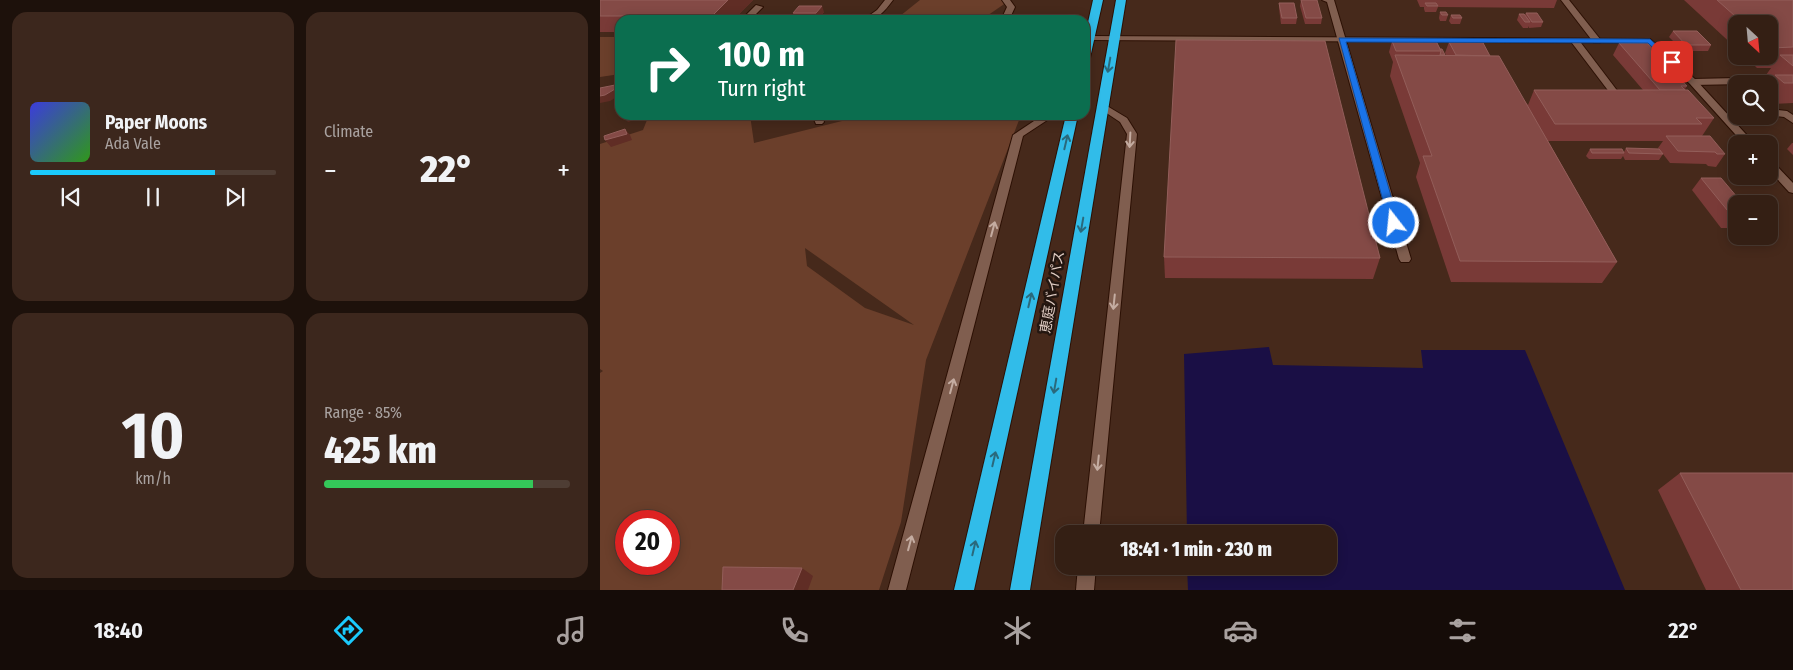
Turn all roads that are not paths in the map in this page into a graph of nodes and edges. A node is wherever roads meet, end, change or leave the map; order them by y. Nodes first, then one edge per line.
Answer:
1 (889, 0) edge
2 (1006, 0) edge
3 (1098, 0) edge
4 (1122, 0) edge
5 (1326, 0) edge
6 (1565, 0) edge
7 (759, 7) dead end
8 (750, 15) edge
9 (875, 15) edge
10 (1008, 15) edge
11 (1090, 28) edge
12 (1090, 38) edge
13 (1114, 38) junction
14 (1342, 39) junction
15 (1576, 41) junction
16 (1596, 41) junction
17 (1728, 81) edge
18 (1693, 82) junction
19 (1616, 95) edge
20 (1102, 106) junction
21 (1778, 113) edge
22 (1042, 120) edge
23 (1071, 120) edge
24 (1793, 120) edge
25 (1742, 135) edge
26 (1778, 174) edge
27 (1793, 190) edge
28 (1405, 260) dead end
29 (1091, 525) edge
30 (1086, 575) edge
31 (897, 590) edge
32 (964, 590) edge
33 (1020, 590) edge
34 (1085, 590) edge

1 - 9 street
2 - 10 street
3 - 11 highway
4 - 13 highway, 恵庭バイパス
5 - 14 street
6 - 16 street
7 - 8 street
12 - 13 street
13 - 14 street
13 -> 20 highway, 恵庭バイパス
14 - 15 street
14 - 28 street
15 - 16 street
15 - 19 street
16 - 18 street
17 - 18 street
18 - 25 street
20 -> 29 street
20 -> 33 highway, 恵庭バイパス
21 - 24 street
31 -> 22 street
32 -> 23 highway, 恵庭バイパス
26 - 27 street
30 - 34 street

